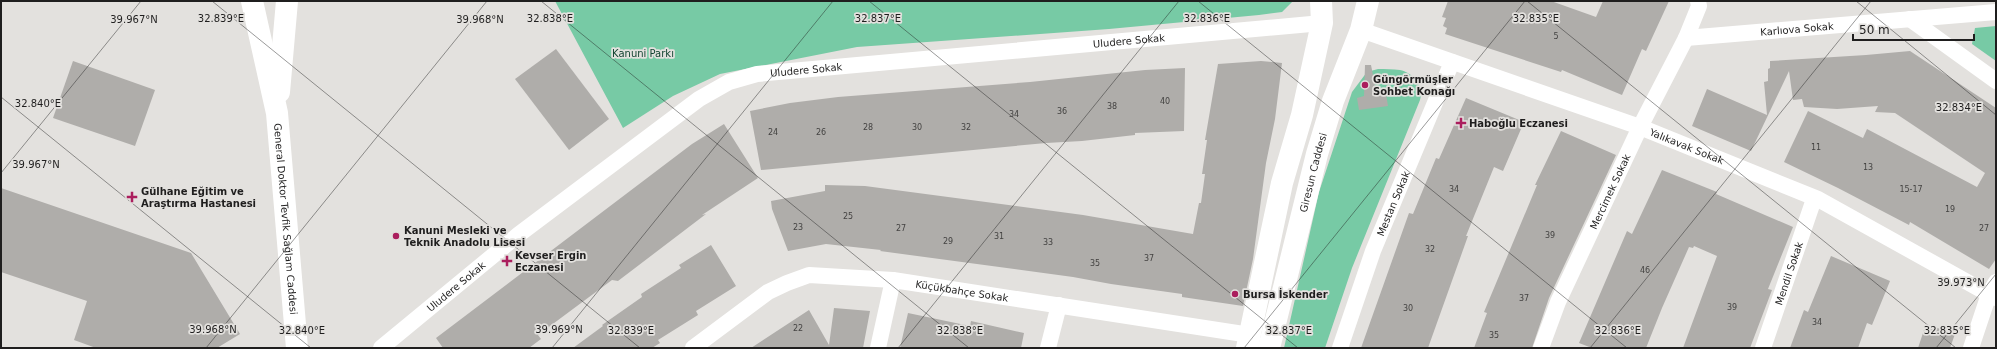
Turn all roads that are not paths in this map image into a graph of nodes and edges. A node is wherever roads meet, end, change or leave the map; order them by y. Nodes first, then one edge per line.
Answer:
1 (252, 1) edge
2 (287, 1) edge
3 (1321, 1) edge
4 (1368, 1) edge
5 (1698, 1) edge
6 (1996, 12) edge
7 (1910, 18) junction
8 (1322, 23) junction
9 (1361, 30) junction
10 (1686, 38) junction
11 (1452, 62) junction
12 (1996, 81) edge
13 (277, 113) junction
14 (1640, 127) junction
15 (1814, 199) junction
16 (893, 280) junction
17 (1994, 291) edge
18 (1059, 305) junction
19 (1249, 342) edge
20 (297, 348) edge
21 (381, 348) edge
22 (693, 348) edge
23 (878, 348) edge
24 (1048, 348) edge
25 (1269, 348) edge
26 (1340, 348) edge
27 (1541, 348) edge
28 (1763, 348) edge
29 (1971, 348) edge

1 - 13 main road, General Doktor Tevfik Sağlam Caddesi
2 - 13 main road, General Doktor Tevfik Sağlam Caddesi
3 - 8 main road
4 - 9 main road, Giresun Caddesi
5 - 10 street
6 - 7 street, Karlıova Sokak
7 - 10 street, Karlıova Sokak
7 - 12 street
8 - 19 main road
8 - 21 street, Uludere Sokak
9 - 11 street, Yalıkavak Sokak
9 - 25 main road, Giresun Caddesi
10 - 14 street, Mercimek Sokak
11 - 14 street, Yalıkavak Sokak
11 - 26 street, Mestan Sokak
13 - 20 main road, General Doktor Tevfik Sağlam Caddesi
14 - 15 street, Yalıkavak Sokak
14 - 27 street, Mercimek Sokak
15 - 17 street, Yalıkavak Sokak
15 - 28 street, Mendil Sokak
16 - 18 street, Küçükbahçe Sokak
16 - 22 street, Küçükbahçe Sokak
16 - 23 street
17 - 29 street
18 - 19 street, Küçükbahçe Sokak
18 - 24 street

